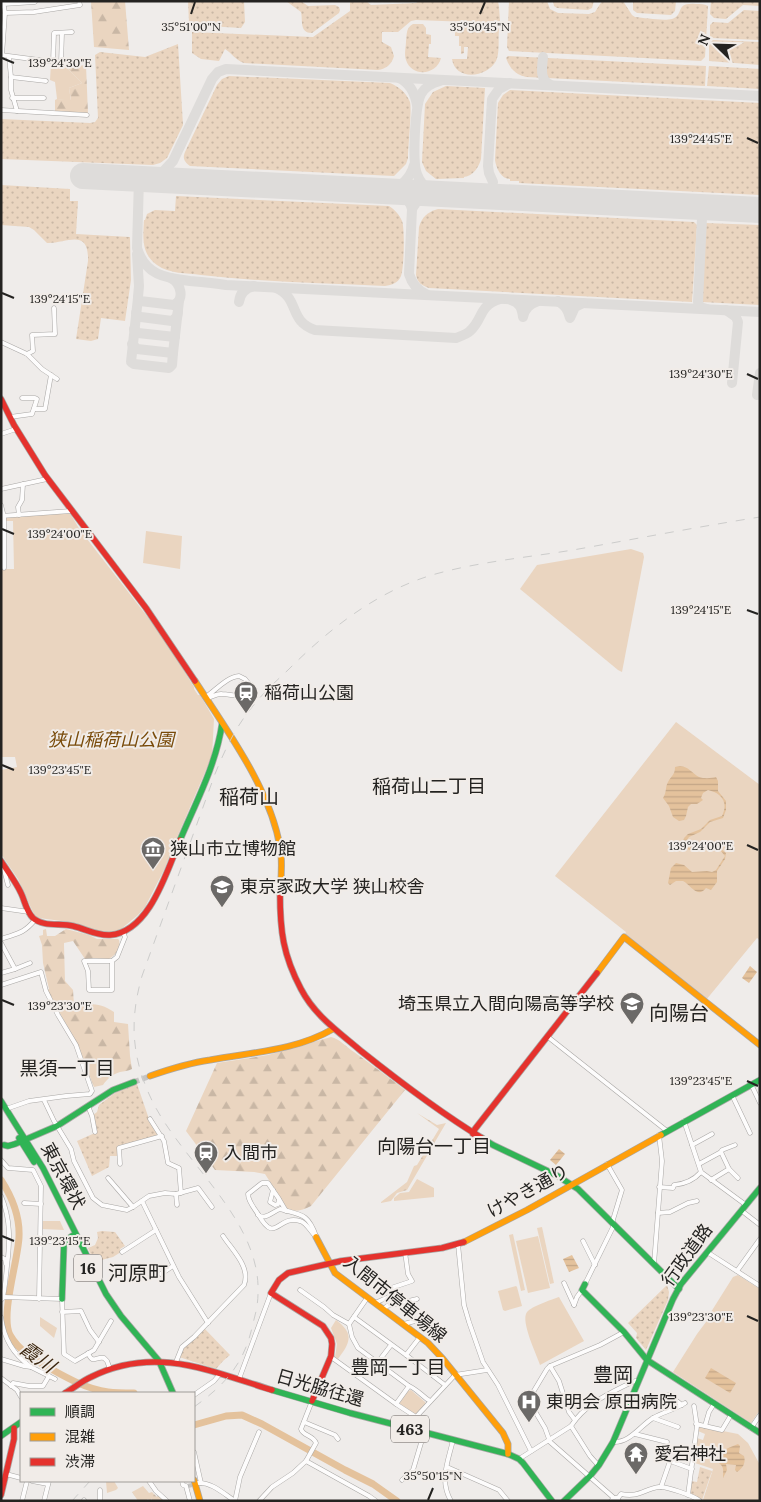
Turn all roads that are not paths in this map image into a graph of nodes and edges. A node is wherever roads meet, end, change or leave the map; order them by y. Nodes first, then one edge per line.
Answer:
1 (35, 1) edge
2 (79, 1) edge
3 (3, 3) edge
4 (5, 13) junction
5 (72, 32) dead end
6 (62, 33) junction
7 (2, 55) edge
8 (9, 57) junction
9 (53, 62) junction
10 (61, 63) junction
11 (70, 64) dead end
12 (12, 77) junction
13 (46, 81) dead end
14 (12, 98) junction
15 (44, 98) dead end
16 (1, 110) edge
17 (17, 111) junction
18 (88, 115) dead end
19 (54, 308) dead end
20 (1, 342) edge
21 (27, 354) junction
22 (50, 375) junction
23 (58, 379) dead end
24 (22, 398) dead end
25 (1, 399) edge
26 (34, 409) junction
27 (3, 410) edge
28 (10, 418) junction
29 (16, 429) junction
30 (1, 434) edge
31 (48, 479) junction
32 (23, 484) junction
33 (1, 489) edge
34 (1, 505) edge
35 (71, 511) junction
36 (19, 515) junction
37 (3, 516) edge
38 (3, 554) edge
39 (4, 568) dead end
40 (206, 698) junction
41 (222, 724) junction
42 (2, 862) edge
43 (8, 885) dead end
44 (1, 908) edge
45 (29, 912) junction
46 (35, 920) junction
47 (123, 932) junction
48 (1, 939) edge
49 (1, 943) edge
50 (3, 951) edge
51 (112, 961) junction
52 (30, 963) dead end
53 (15, 969) junction
54 (1, 973) edge
55 (1, 985) edge
56 (333, 1029) junction
57 (548, 1037) junction
58 (760, 1045) edge
59 (150, 1076) tunnel mouth
60 (760, 1080) edge
61 (134, 1082) tunnel mouth
62 (751, 1084) junction
63 (732, 1095) junction
64 (44, 1100) junction
65 (1, 1101) edge
66 (760, 1103) edge
67 (88, 1106) junction
68 (4, 1110) edge
69 (150, 1119) dead end
70 (684, 1121) junction
71 (57, 1126) junction
72 (667, 1131) junction
73 (95, 1132) dead end
74 (750, 1133) dead end
75 (473, 1134) junction
76 (712, 1134) dead end
77 (659, 1135) junction
78 (162, 1136) junction
79 (23, 1140) junction
80 (2, 1144) edge
81 (692, 1145) junction
82 (734, 1145) dead end
83 (721, 1152) junction
84 (1, 1160) edge
85 (120, 1164) dead end
86 (607, 1164) junction
87 (699, 1164) junction
88 (729, 1169) junction
89 (701, 1172) junction
90 (108, 1178) dead end
91 (738, 1178) dead end
92 (711, 1180) junction
93 (571, 1184) junction
94 (659, 1187) junction
95 (760, 1188) edge
96 (273, 1190) junction
97 (178, 1194) junction
98 (1, 1196) edge
99 (279, 1199) junction
100 (142, 1201) junction
101 (697, 1201) dead end
102 (2, 1202) edge
103 (24, 1203) dead end
104 (41, 1204) junction
105 (177, 1205) dead end
106 (746, 1205) junction
107 (134, 1207) junction
108 (212, 1207) dead end
109 (740, 1210) junction
110 (286, 1211) junction
111 (658, 1213) junction
112 (258, 1215) junction
113 (267, 1216) junction
114 (264, 1224) junction
115 (613, 1224) junction
116 (760, 1225) edge
117 (156, 1230) junction
118 (72, 1236) junction
119 (223, 1236) dead end
120 (316, 1237) junction
121 (760, 1239) edge
122 (40, 1241) junction
123 (583, 1241) dead end
124 (64, 1242) junction
125 (458, 1244) junction
126 (707, 1251) junction
127 (122, 1252) dead end
128 (405, 1252) junction
129 (1, 1258) edge
130 (329, 1263) junction
131 (654, 1264) junction
132 (594, 1265) junction
133 (7, 1266) junction
134 (173, 1266) junction
135 (736, 1271) junction
136 (292, 1273) junction
137 (161, 1274) dead end
138 (564, 1283) dead end
139 (760, 1286) edge
140 (584, 1287) junction
141 (679, 1289) junction
142 (300, 1290) dead end
143 (271, 1293) junction
144 (3, 1298) edge
145 (39, 1298) junction
146 (62, 1298) junction
147 (367, 1298) junction
148 (417, 1299) dead end
149 (282, 1300) junction
150 (375, 1303) junction
151 (384, 1309) junction
152 (62, 1312) junction
153 (1, 1317) edge
154 (354, 1317) junction
155 (422, 1319) dead end
156 (111, 1321) dead end
157 (208, 1323) junction
158 (349, 1324) junction
159 (404, 1324) junction
160 (624, 1332) junction
161 (420, 1336) junction
162 (99, 1342) junction
163 (392, 1345) junction
164 (88, 1354) junction
165 (406, 1355) junction
166 (331, 1357) junction
167 (1, 1359) edge
168 (647, 1360) junction
169 (156, 1361) junction
170 (176, 1362) junction
171 (378, 1362) junction
172 (550, 1366) junction
173 (31, 1367) junction
174 (110, 1370) junction
175 (487, 1370) junction
176 (220, 1374) junction
177 (455, 1374) junction
178 (49, 1376) junction
179 (2, 1379) edge
180 (55, 1379) dead end
181 (238, 1379) junction
182 (638, 1382) junction
183 (1, 1386) edge
184 (12, 1386) junction
185 (409, 1386) junction
186 (445, 1386) junction
187 (67, 1392) edge
188 (171, 1392) edge
189 (20, 1394) edge
190 (195, 1394) edge
191 (669, 1395) dead end
192 (430, 1401) junction
193 (312, 1402) junction
194 (396, 1404) junction
195 (714, 1404) junction
196 (694, 1406) dead end
197 (731, 1415) junction
198 (760, 1415) edge
199 (653, 1418) junction
200 (575, 1420) junction
201 (304, 1422) junction
202 (20, 1423) edge
203 (696, 1424) junction
204 (571, 1426) junction
205 (705, 1426) junction
206 (678, 1427) dead end
207 (14, 1428) junction
208 (752, 1428) junction
209 (259, 1432) dead end
210 (424, 1433) junction
211 (760, 1433) edge
212 (635, 1434) junction
213 (1, 1436) edge
214 (14, 1439) junction
215 (338, 1439) dead end
216 (20, 1440) edge
217 (453, 1440) junction
218 (549, 1440) junction
219 (613, 1442) junction
220 (667, 1442) dead end
221 (531, 1451) junction
222 (508, 1454) junction
223 (519, 1459) junction
224 (195, 1460) edge
225 (307, 1460) junction
226 (599, 1465) junction
227 (447, 1468) junction
228 (692, 1469) junction
229 (6, 1474) junction
230 (590, 1476) junction
231 (20, 1478) edge
232 (402, 1480) dead end
233 (27, 1482) edge
234 (49, 1482) edge
235 (150, 1482) edge
236 (198, 1482) edge
237 (188, 1484) edge
238 (661, 1487) junction
239 (100, 1490) dead end
240 (1, 1495) edge
241 (690, 1496) junction
242 (612, 1499) edge
243 (507, 1500) edge
244 (22, 1501) edge
245 (44, 1501) edge
246 (100, 1501) edge
247 (167, 1501) edge
248 (190, 1501) edge
249 (196, 1501) edge
250 (200, 1501) edge
251 (235, 1501) edge
252 (259, 1501) edge
253 (376, 1501) edge
254 (451, 1501) edge
255 (502, 1501) edge
256 (552, 1501) edge
257 (564, 1501) edge
258 (619, 1501) edge
259 (687, 1501) edge
260 (700, 1501) edge

1 - 3 street
2 - 4 street
3 - 4 street
4 - 7 street
5 - 6 street
6 - 9 street
6 - 10 street
7 - 8 street
8 - 9 street
8 - 12 street
9 - 10 street
10 - 11 street
12 - 13 street
12 - 14 street
14 - 15 street
14 - 17 street
16 - 17 street
17 - 18 street
19 - 21 street
20 - 21 street
21 - 22 street
22 - 23 street
22 - 26 street
24 - 26 street
25 - 27 main road
26 - 28 street
27 - 28 main road
28 - 29 main road
29 - 30 street
29 - 31 main road
31 - 32 street
31 - 35 main road
32 - 33 street
32 - 36 street
34 - 37 street
35 - 36 street
35 - 40 main road
36 - 37 street
37 - 38 street
38 - 39 street
40 - 40 street
40 - 41 main road
41 - 47 main road
41 - 56 main road
42 - 43 street
42 - 45 main road
44 - 45 street
45 - 46 main road
46 - 47 main road
46 - 48 street
47 - 51 street
49 - 50 street
50 - 53 street
51 - 51 street
52 - 53 street
53 - 54 street
55 - 64 street
56 - 59 main road
56 - 75 main road
57 - 58 main road
57 - 72 street
57 - 75 main road
60 - 62 main road, けやき通り
61 - 67 main road
62 - 63 main road, けやき通り
62 - 66 street
63 - 70 main road, けやき通り
63 - 74 street
64 - 68 street
64 - 71 street
65 - 68 main road, 東京環状 / 16
67 - 71 main road
67 - 73 street
68 - 79 main road, 東京環状 / 16
69 - 78 street
70 - 72 main road, けやき通り
70 - 81 street
71 - 79 main road
71 - 107 street
72 - 77 main road, けやき通り
75 - 93 main road
76 - 81 street
77 - 86 main road, けやき通り
77 - 94 street
78 - 85 street
78 - 97 street
79 - 80 main road
79 - 118 main road, 東京環状 / 16
79 - 169 main road, 東京環状 / 16
81 - 87 street
82 - 83 street
83 - 87 street
83 - 88 street
84 - 104 street
86 - 93 main road, けやき通り
86 - 115 street
87 - 89 street
88 - 91 street
88 - 92 street
89 - 92 street
89 - 94 street
90 - 107 street
92 - 106 street
93 - 115 main road
93 - 125 main road, けやき通り
94 - 111 street
95 - 106 main road, 行政道路
96 - 99 street
96 - 99 street
96 - 112 street
97 - 100 street
97 - 105 street
97 - 108 street
98 - 102 street
99 - 110 street
100 - 107 street
100 - 117 street
101 - 111 street
102 - 133 street
103 - 104 street
104 - 122 street
106 - 109 main road, 行政道路
109 - 116 street
109 - 126 main road, 行政道路
110 - 113 street
110 - 120 street
111 - 131 street
112 - 113 street
112 - 114 street
113 - 114 street
114 - 120 street
115 - 131 main road
115 - 132 street
117 - 127 street
117 - 134 street
118 - 124 main road
118 - 169 main road, 東京環状 / 16
119 - 157 street
120 - 130 main road, 入間市停車場線
121 - 135 street
122 - 124 street
122 - 145 street
123 - 132 street
124 - 146 main road
125 - 128 main road, けやき通り
125 - 175 street
126 - 135 street
126 - 141 main road, 行政道路
128 - 130 main road, けやき通り
128 - 150 street
129 - 133 street
130 - 136 main road, けやき通り
130 - 147 main road, 入間市停車場線
131 - 141 main road
132 - 140 street
133 - 144 street
134 - 137 street
134 - 157 street
135 - 139 street
136 - 143 main road, けやき通り
136 - 149 main road
138 - 140 street
140 - 160 main road
141 - 168 main road, 行政道路
142 - 158 street
143 - 149 main road
143 - 181 street
144 - 145 street
145 - 146 street
146 - 152 street
147 - 150 main road, 入間市停車場線
147 - 154 street
148 - 151 street
149 - 166 main road
150 - 151 main road, 入間市停車場線
151 - 159 main road, 入間市停車場線
152 - 162 street
152 - 164 street
153 - 173 street
154 - 158 street
154 - 163 street
155 - 159 street
156 - 162 street
157 - 170 street
158 - 171 street
159 - 161 main road, 入間市停車場線
160 - 168 main road
160 - 172 street
161 - 165 street
161 - 177 main road, 入間市停車場線
162 - 164 street
163 - 165 street
163 - 171 street
164 - 174 street
165 - 186 street
166 - 193 main road
166 - 194 street
167 - 173 street
168 - 182 main road, 行政道路
168 - 195 main road
169 - 170 main road, 日光脇往還 / 463
169 - 174 main road, 日光脇往還
169 - 188 main road, 東京環状 / 16
170 - 176 main road, 日光脇往還 / 463
171 - 185 street
172 - 200 street
172 - 218 street
173 - 178 street
174 - 187 main road, 日光脇往還
175 - 177 street
175 - 221 street
176 - 181 main road, 日光脇往還 / 463
176 - 190 street
177 - 186 street
177 - 222 main road, 入間市停車場線
178 - 180 street
178 - 184 street
179 - 183 street
179 - 184 street
181 - 193 main road, 日光脇往還 / 463
182 - 200 street
182 - 219 main road, 行政道路
184 - 189 street
185 - 192 street
185 - 194 street
186 - 192 street
191 - 199 street
192 - 194 street
193 - 201 street
193 - 210 main road, 日光脇往還 / 463
195 - 197 main road
195 - 205 street
196 - 203 street
197 - 205 street
197 - 208 main road
198 - 208 street
199 - 206 street
199 - 212 street
200 - 204 street
201 - 215 street
201 - 225 street
202 - 207 main road
203 - 205 street
203 - 228 street
204 - 218 street
204 - 226 street
207 - 213 main road
207 - 214 main road
208 - 211 main road
209 - 251 street
210 - 217 main road, 日光脇往還 / 463
210 - 232 street
212 - 219 street
212 - 220 street
214 - 216 street
214 - 229 main road
217 - 222 main road, 日光脇往還 / 463
217 - 227 street
218 - 221 street
218 - 230 street
219 - 226 main road, 行政道路
221 - 223 street
222 - 223 main road, 日光脇往還 / 463
223 - 256 main road, 日光脇往還 / 463
224 - 236 street
225 - 252 street
225 - 253 street
226 - 230 main road, 行政道路
227 - 243 street
227 - 254 street
228 - 238 street
228 - 241 street
229 - 231 street
229 - 240 main road
230 - 242 street
230 - 257 main road, 行政道路
233 - 244 street
234 - 245 street
235 - 247 street
236 - 250 main road
236 - 251 street
237 - 248 street
237 - 249 main road
238 - 241 street
238 - 242 street
239 - 246 street
241 - 259 street
241 - 260 street
242 - 258 street
243 - 255 street

